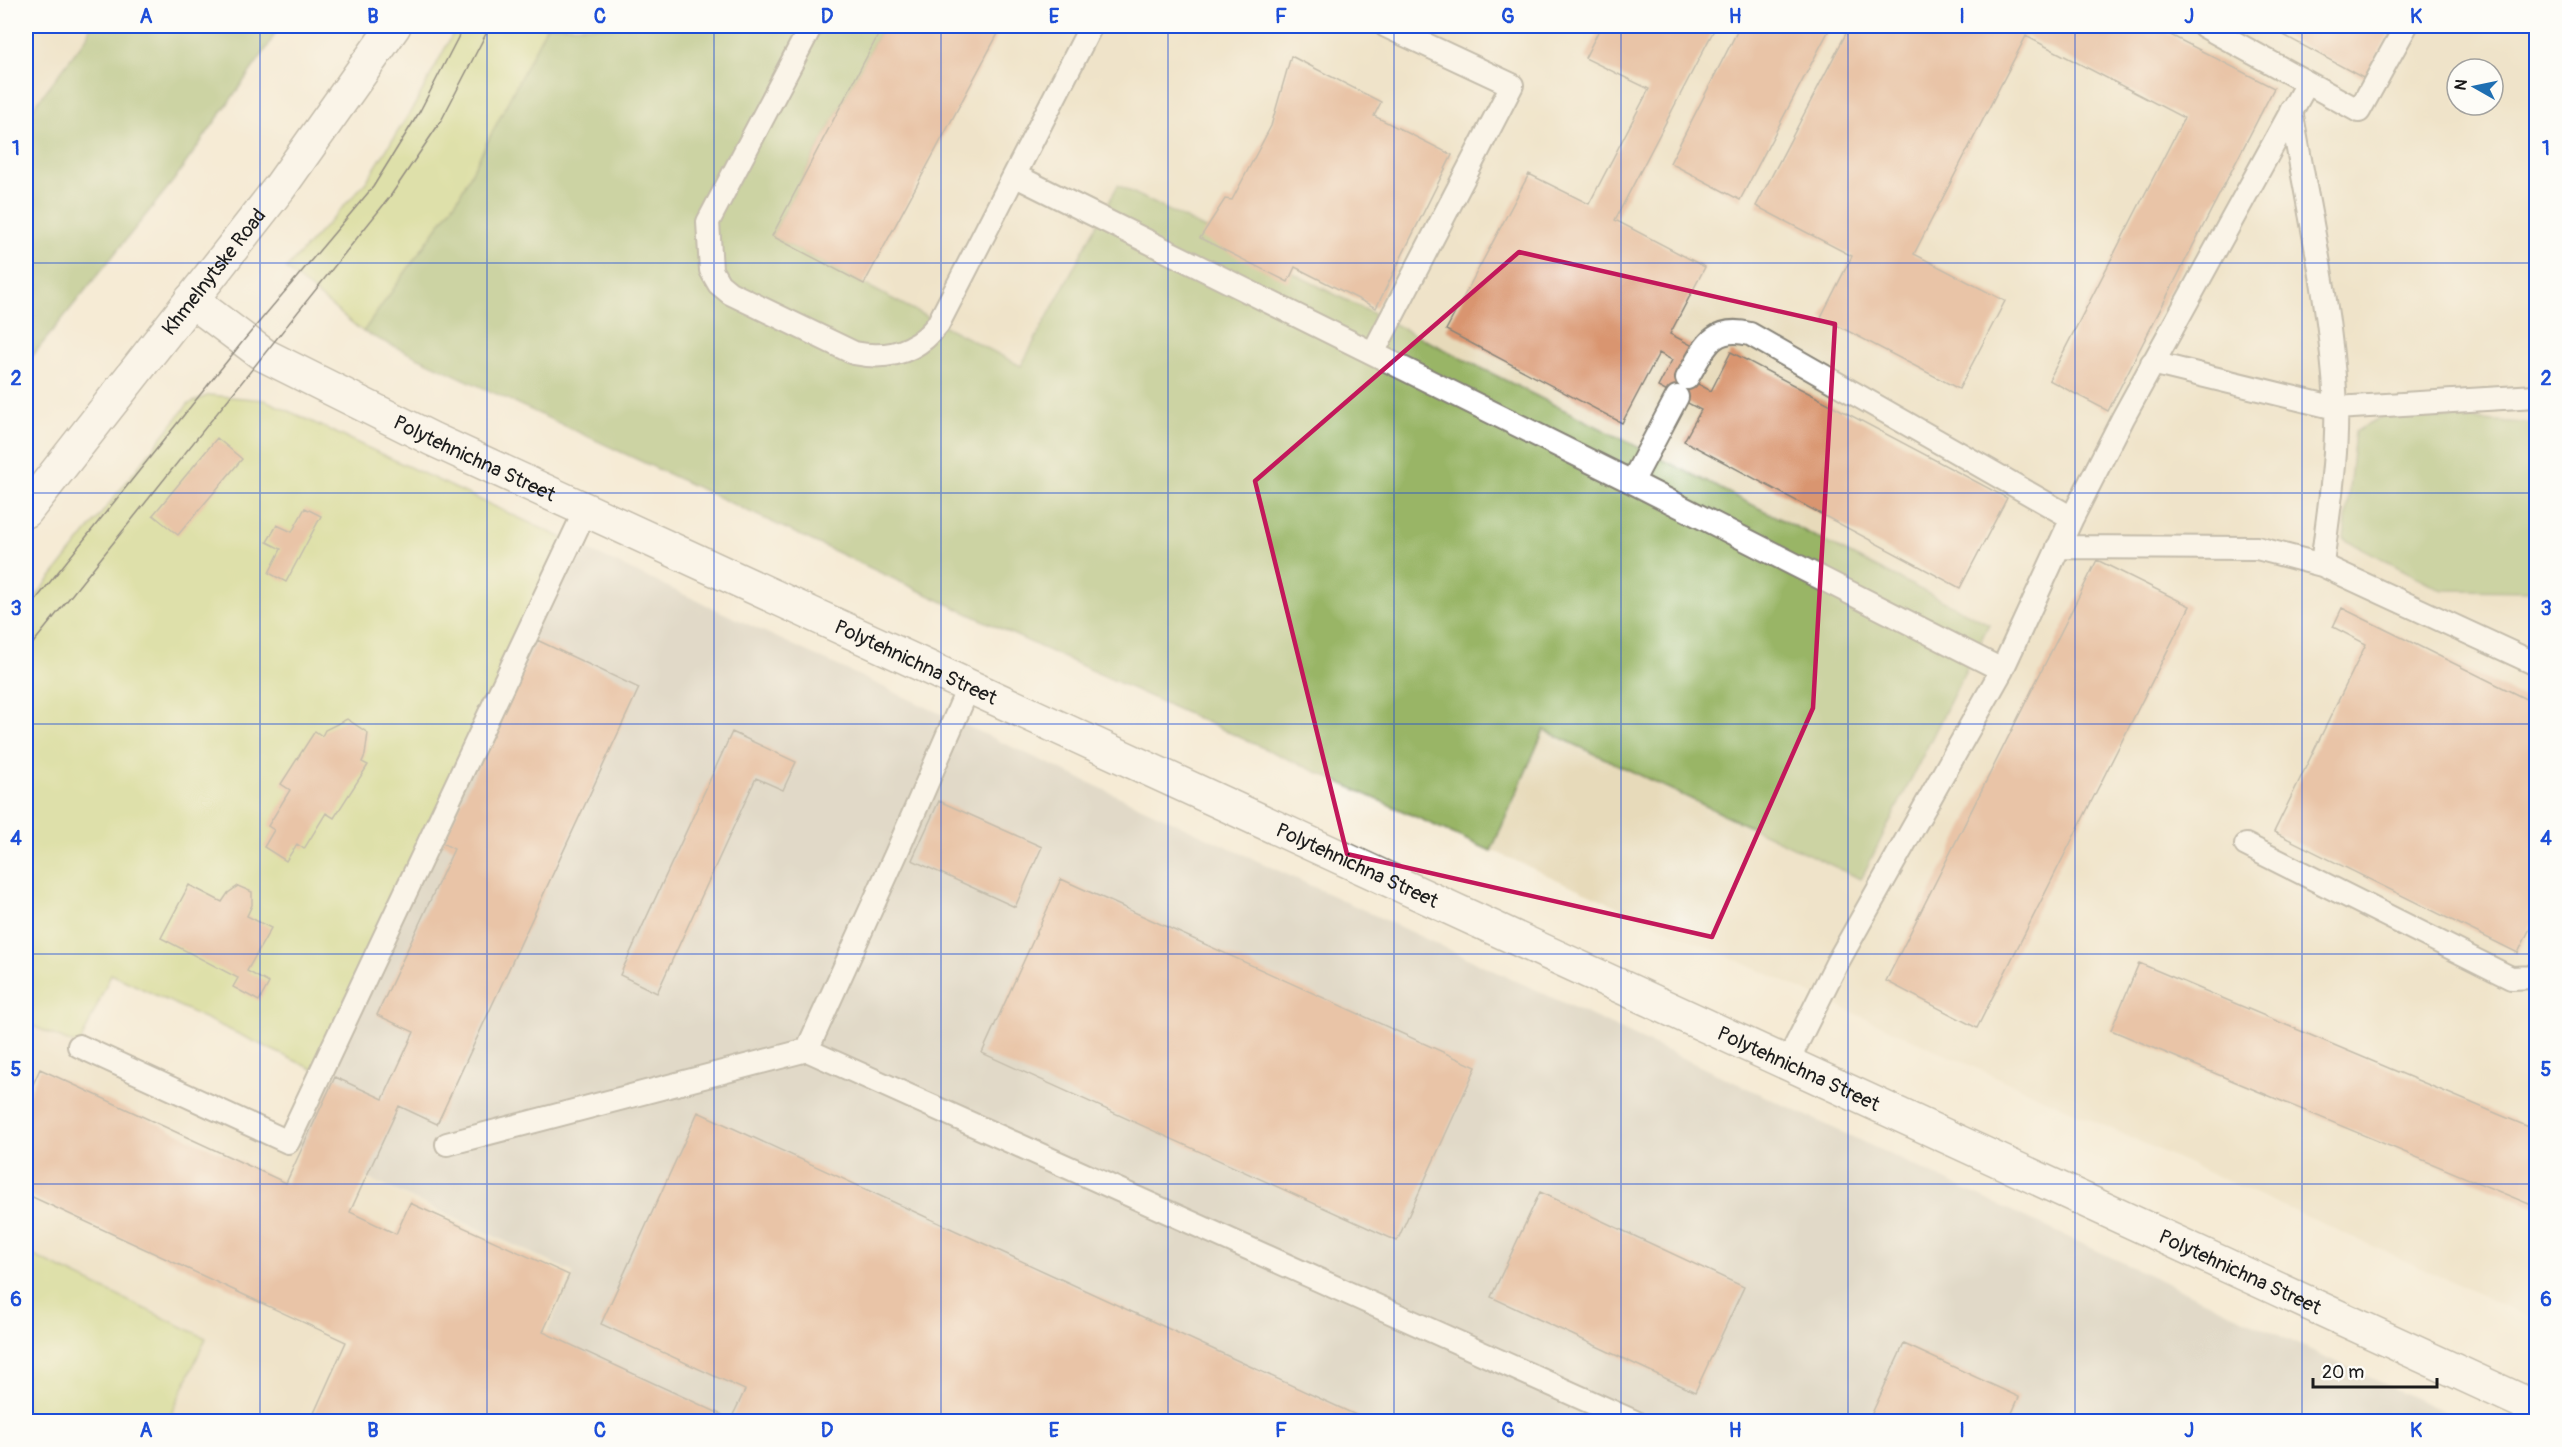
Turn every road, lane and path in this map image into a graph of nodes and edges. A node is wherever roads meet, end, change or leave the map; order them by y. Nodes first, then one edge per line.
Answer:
1 (394, 26) edge
2 (812, 26) edge
3 (1091, 26) edge
4 (1386, 26) edge
5 (2204, 26) edge
6 (2406, 26) edge
7 (2307, 83) junction
8 (2291, 110) junction
9 (1016, 176) junction
10 (191, 300) junction
11 (1373, 353) junction
12 (2152, 363) junction
13 (2536, 396) edge
14 (2336, 408) junction
15 (1632, 482) junction
16 (586, 509) junction
17 (26, 511) edge
18 (2072, 518) junction
19 (2058, 547) junction
20 (2322, 565) junction
21 (2536, 664) edge
22 (2002, 670) junction
23 (969, 686) junction
24 (2246, 845) dead end
25 (2536, 974) edge
26 (79, 1046) dead end
27 (807, 1050) junction
28 (1787, 1063) junction
29 (447, 1144) dead end
30 (2536, 1408) edge
31 (1635, 1422) edge

1 - 10 street, Khmelnytske Road
2 - 9 lane
3 - 9 lane
4 - 11 lane
5 - 7 lane
6 - 7 lane
7 - 8 lane
8 - 12 lane
8 - 14 lane
9 - 11 lane
10 - 16 street, Polytehnichna Street
10 - 17 street, Khmelnytske Road
11 - 15 lane
12 - 14 lane
12 - 18 lane
13 - 14 lane
14 - 20 lane
15 - 18 lane
15 - 22 lane
16 - 23 street, Polytehnichna Street
16 - 26 lane
18 - 19 lane
19 - 20 lane
19 - 22 lane
20 - 21 lane
22 - 28 lane
23 - 27 lane
23 - 28 street, Polytehnichna Street
24 - 25 lane
27 - 29 lane
27 - 31 lane
28 - 30 street, Polytehnichna Street

